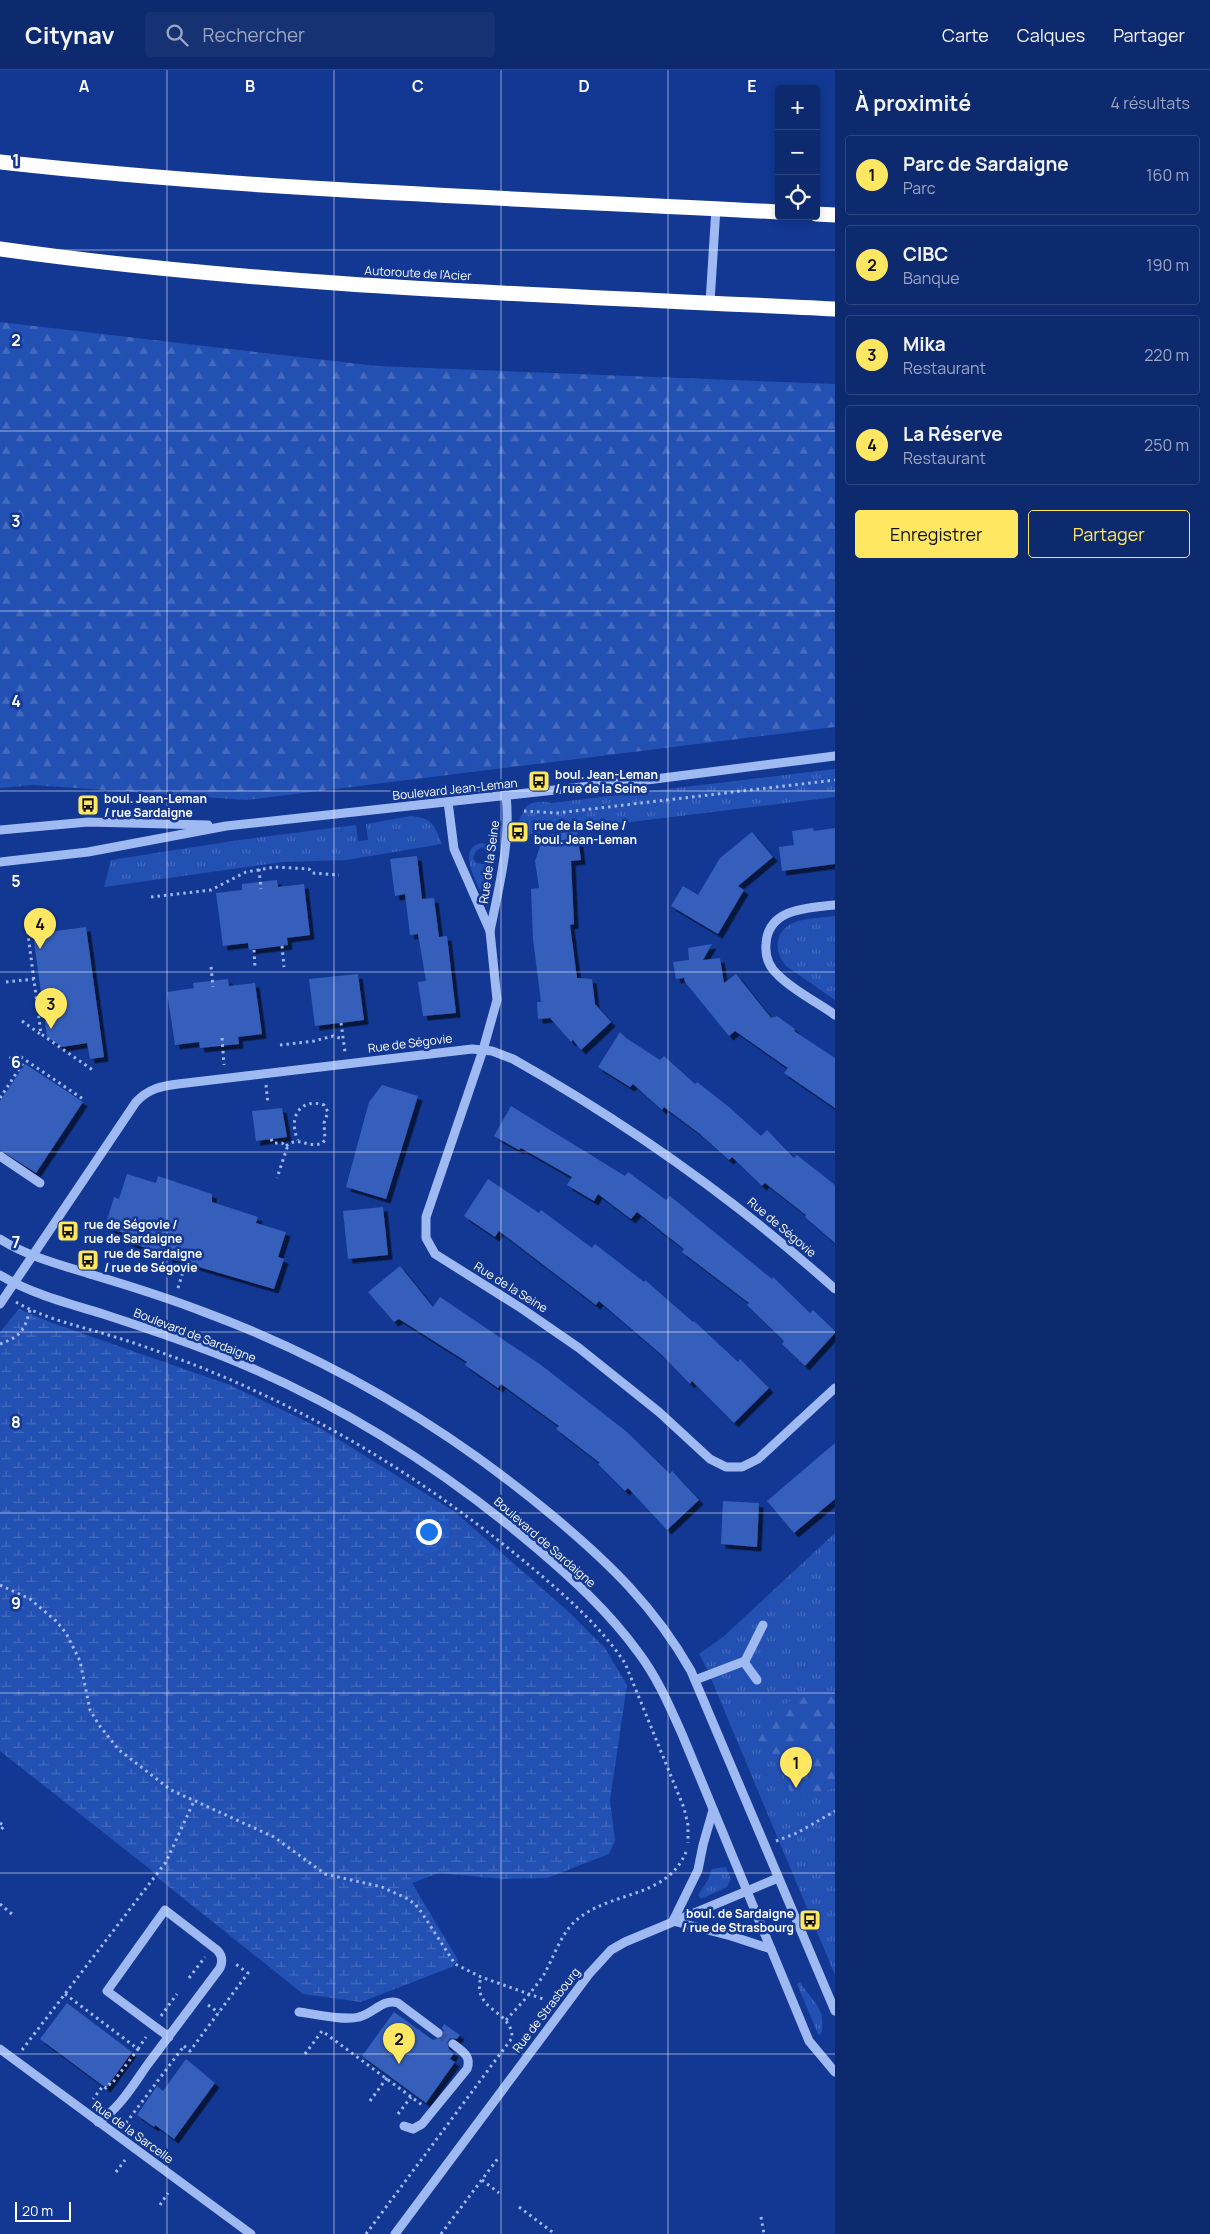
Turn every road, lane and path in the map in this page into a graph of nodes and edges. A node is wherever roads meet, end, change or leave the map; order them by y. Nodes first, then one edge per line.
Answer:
1 (0, 162) edge
2 (716, 208) junction
3 (775, 212) edge
4 (820, 214) edge
5 (835, 215) edge
6 (0, 249) edge
7 (710, 302) junction
8 (835, 309) edge
9 (835, 756) edge
10 (835, 780) edge
11 (506, 796) junction
12 (448, 802) junction
13 (524, 811) dead end
14 (226, 826) junction
15 (0, 830) edge
16 (0, 862) edge
17 (259, 869) junction
18 (339, 875) dead end
19 (261, 889) dead end
20 (152, 897) dead end
21 (835, 905) edge
22 (26, 919) dead end
23 (490, 931) junction
24 (282, 946) dead end
25 (35, 950) dead end
26 (254, 950) dead end
27 (30, 951) junction
28 (37, 964) dead end
29 (32, 965) junction
30 (211, 967) dead end
31 (284, 967) dead end
32 (256, 968) dead end
33 (34, 978) junction
34 (6, 982) dead end
35 (35, 986) junction
36 (40, 986) dead end
37 (213, 987) dead end
38 (42, 1001) dead end
39 (37, 1002) junction
40 (835, 1015) edge
41 (39, 1019) junction
42 (44, 1019) dead end
43 (22, 1021) dead end
44 (341, 1023) dead end
45 (46, 1029) dead end
46 (40, 1030) junction
47 (41, 1034) junction
48 (222, 1038) dead end
49 (343, 1039) junction
50 (280, 1045) dead end
51 (483, 1050) junction
52 (10, 1059) dead end
53 (25, 1060) junction
54 (347, 1064) junction
55 (94, 1071) dead end
56 (226, 1078) junction
57 (1, 1095) edge
58 (83, 1099) dead end
59 (271, 1140) dead end
60 (298, 1140) junction
61 (286, 1146) junction
62 (0, 1156) edge
63 (277, 1178) dead end
64 (40, 1183) dead end
65 (0, 1238) edge
66 (35, 1256) junction
67 (186, 1262) dead end
68 (0, 1275) edge
69 (16, 1283) junction
70 (178, 1288) dead end
71 (835, 1289) edge
72 (0, 1304) edge
73 (23, 1307) dead end
74 (30, 1310) junction
75 (0, 1344) edge
76 (835, 1388) edge
77 (0, 1586) edge
78 (763, 1625) dead end
79 (744, 1662) junction
80 (696, 1680) junction
81 (757, 1680) dead end
82 (194, 1801) junction
83 (714, 1810) junction
84 (835, 1811) edge
85 (0, 1823) edge
86 (0, 1831) edge
87 (688, 1838) dead end
88 (776, 1840) dead end
89 (685, 1854) dead end
90 (778, 1878) junction
91 (747, 1891) junction
92 (0, 1904) edge
93 (13, 1914) dead end
94 (673, 1921) junction
95 (771, 1948) junction
96 (207, 1955) dead end
97 (248, 1973) dead end
98 (481, 1977) junction
99 (189, 1978) dead end
100 (65, 1994) junction
101 (177, 1994) dead end
102 (529, 1994) junction
103 (543, 1999) dead end
104 (835, 2011) edge
105 (299, 2012) dead end
106 (160, 2018) dead end
107 (506, 2020) junction
108 (438, 2033) tunnel mouth
109 (148, 2034) dead end
110 (173, 2039) junction
111 (452, 2044) tunnel mouth
112 (184, 2046) junction
113 (24, 2048) dead end
114 (0, 2049) edge
115 (138, 2049) junction
116 (305, 2054) dead end
117 (835, 2072) edge
118 (388, 2077) junction
119 (411, 2097) junction
120 (93, 2099) dead end
121 (370, 2101) dead end
122 (423, 2105) dead end
123 (395, 2120) dead end
124 (98, 2122) junction
125 (126, 2123) dead end
126 (404, 2126) dead end
127 (499, 2157) dead end
128 (125, 2160) dead end
129 (116, 2172) dead end
130 (482, 2180) junction
131 (168, 2193) dead end
132 (499, 2193) dead end
133 (160, 2205) dead end
134 (519, 2207) dead end
135 (761, 2217) dead end
136 (250, 2234) edge
137 (366, 2234) edge
138 (395, 2234) edge
139 (441, 2234) edge
140 (555, 2234) edge
141 (764, 2234) edge

1 - 2 highway
2 - 3 highway
2 - 7 street
4 - 5 highway
6 - 7 highway, Autoroute de l'Acier
7 - 8 highway, Autoroute de l'Acier
9 - 11 street, Boulevard Jean-Leman
10 - 13 path
11 - 12 street, Boulevard Jean-Leman
11 - 23 street, Rue de la Seine
12 - 14 street, Boulevard Jean-Leman
12 - 23 street, Rue de la Seine
14 - 15 street, Boulevard Jean-Leman
14 - 16 street, Boulevard Jean-Leman
17 - 18 path
17 - 19 path
17 - 20 path
21 - 40 street
22 - 27 path
23 - 51 street, Rue de la Seine
24 - 31 path
25 - 27 path
26 - 32 path
27 - 29 path
28 - 29 path
29 - 33 path
30 - 37 path
33 - 34 path
33 - 35 path
35 - 36 path
35 - 39 path
38 - 39 path
39 - 41 path
41 - 42 path
41 - 46 path
43 - 47 path
44 - 49 path
45 - 46 path
46 - 47 path
47 - 55 path
48 - 56 path
49 - 50 path
49 - 54 path
51 - 54 street, Rue de Ségovie
51 - 71 street, Rue de Ségovie
51 - 76 street, Rue de la Seine
52 - 53 path
53 - 57 path
53 - 58 path
54 - 56 street, Rue de Ségovie
56 - 66 street, Rue de Ségovie
59 - 61 path
60 - 60 path
60 - 61 path
61 - 63 path
62 - 64 street
65 - 66 street, Boulevard de Sardaigne
66 - 69 street, Rue de Ségovie
66 - 80 street, Boulevard de Sardaigne
67 - 70 path
68 - 69 street, Boulevard de Sardaigne
69 - 72 street
69 - 83 street, Boulevard de Sardaigne
73 - 74 path
74 - 75 path
74 - 87 path
77 - 82 path
78 - 79 street
79 - 80 street
79 - 81 street
80 - 90 street, Boulevard de Sardaigne
82 - 98 path
82 - 100 path
83 - 91 street, Boulevard de Sardaigne
83 - 94 street
84 - 88 path
85 - 86 path
89 - 102 path, Rue de Strasbourg
90 - 91 street, Rue de Strasbourg
90 - 104 street, Boulevard de Sardaigne
91 - 94 street, Rue de Strasbourg
91 - 95 street, Boulevard de Sardaigne
92 - 93 path
94 - 95 street
94 - 138 street, Rue de Strasbourg
95 - 117 street, Boulevard de Sardaigne
96 - 99 path
97 - 112 path
98 - 102 path
98 - 107 path
100 - 113 path
100 - 115 path
101 - 106 path
102 - 103 path
102 - 107 path, Rue de Strasbourg
105 - 108 street
107 - 137 path, Rue de Strasbourg
109 - 115 path
110 - 110 street
110 - 112 path
110 - 124 street
111 - 126 street
112 - 125 path
114 - 124 street, Rue de la Sarcelle
115 - 120 path
116 - 118 path
118 - 119 path
118 - 121 path
119 - 122 path
119 - 123 path
124 - 136 street, Rue de la Sarcelle
127 - 130 path
128 - 129 path
130 - 132 path
130 - 139 path
131 - 133 path
134 - 140 path
135 - 141 path

